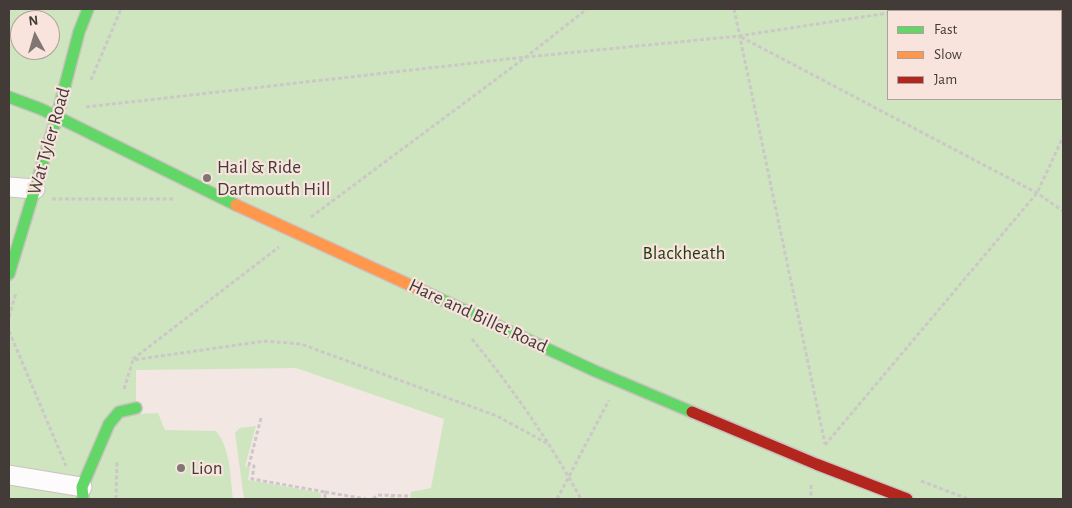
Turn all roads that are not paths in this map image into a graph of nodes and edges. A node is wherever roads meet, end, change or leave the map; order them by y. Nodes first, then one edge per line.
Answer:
1 (88, 9) edge
2 (9, 97) edge
3 (57, 116) junction
4 (9, 187) edge
5 (41, 194) junction
6 (9, 274) edge
7 (136, 408) dead end
8 (9, 475) edge
9 (80, 490) edge
10 (907, 499) edge

1 - 3 street, Wat Tyler Road
2 - 3 street, Hare and Billet Road
3 - 5 street, Wat Tyler Road
3 - 10 street, Hare and Billet Road
4 - 5 street
5 - 6 street, Wat Tyler Road
7 - 9 street
8 - 9 street

